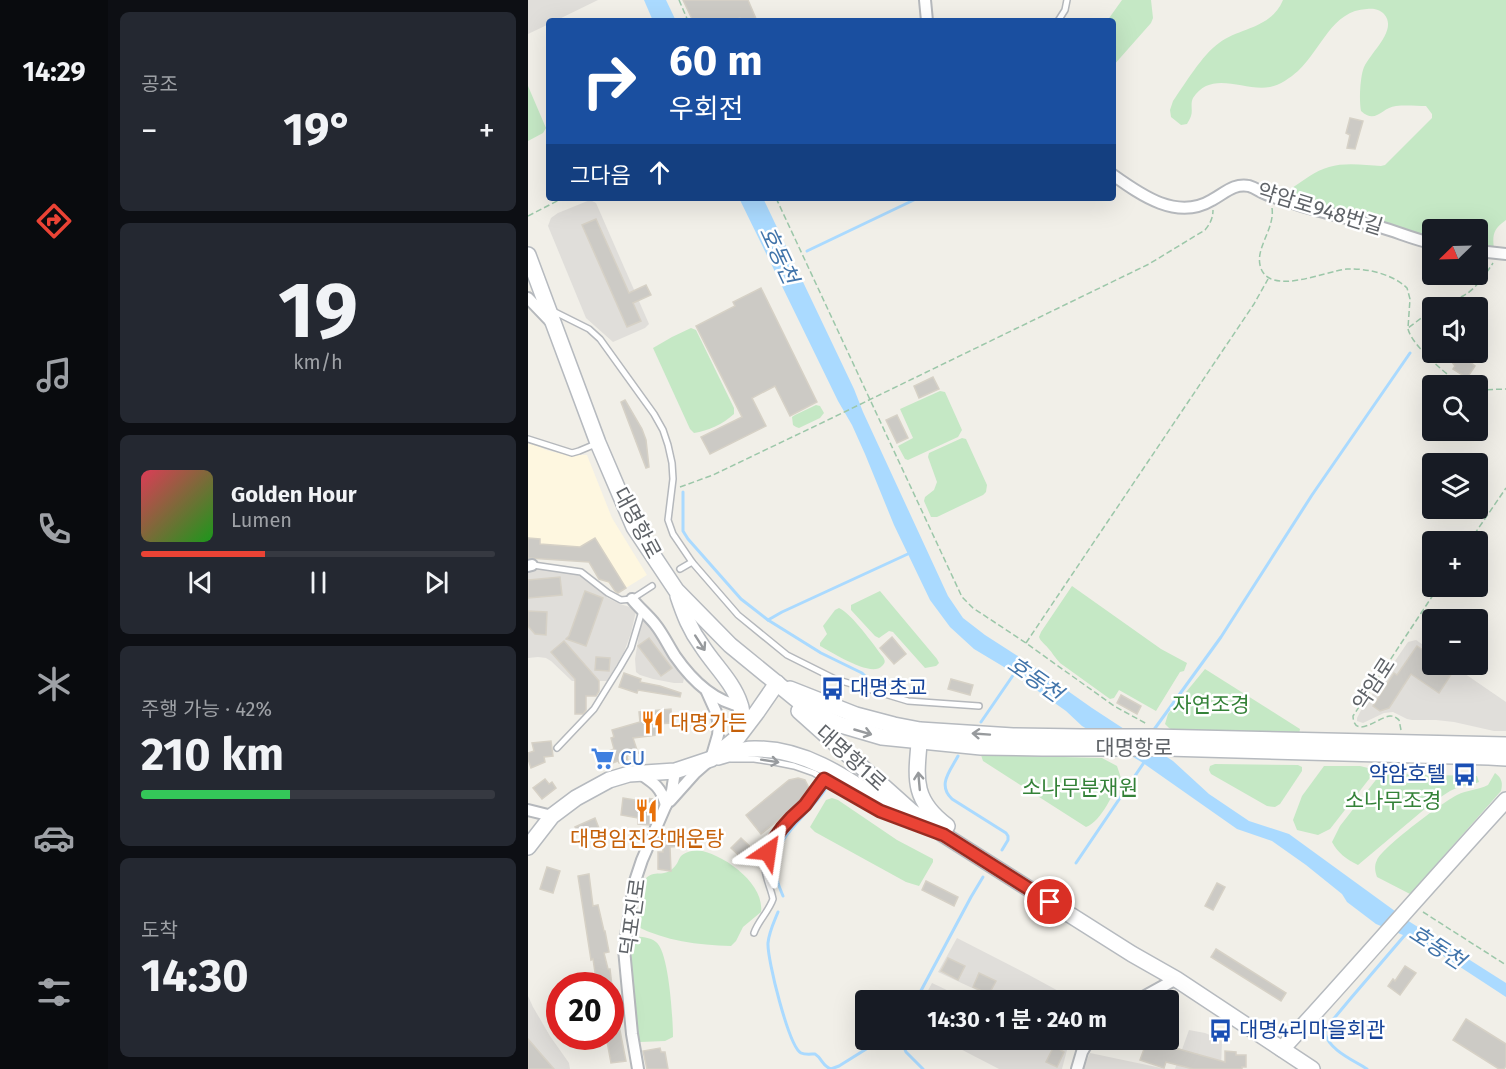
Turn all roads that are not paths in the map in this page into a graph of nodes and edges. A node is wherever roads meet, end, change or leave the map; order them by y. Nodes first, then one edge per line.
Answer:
1 (925, 0) edge
2 (1067, 0) edge
3 (927, 18) edge
4 (1060, 18) edge
5 (1116, 177) edge
6 (1422, 240) edge
7 (1488, 251) edge
8 (1503, 253) edge
9 (528, 255) edge
10 (528, 298) edge
11 (548, 308) junction
12 (554, 325) junction
13 (528, 439) edge
14 (598, 443) junction
15 (692, 562) junction
16 (529, 565) edge
17 (680, 568) dead end
18 (652, 586) dead end
19 (676, 590) junction
20 (632, 599) junction
21 (642, 611) junction
22 (777, 683) junction
23 (707, 692) junction
24 (741, 706) junction
25 (979, 706) dead end
26 (919, 736) junction
27 (738, 737) junction
28 (1506, 745) edge
29 (557, 748) dead end
30 (1489, 757) junction
31 (1506, 758) edge
32 (711, 759) junction
33 (1506, 769) edge
34 (675, 771) junction
35 (639, 773) junction
36 (824, 779) junction
37 (1506, 800) edge
38 (666, 805) junction
39 (528, 810) edge
40 (552, 816) junction
41 (915, 824) junction
42 (944, 835) junction
43 (528, 847) edge
44 (754, 933) dead end
45 (1176, 979) junction
46 (1156, 990) edge
47 (1282, 1049) junction
48 (1083, 1050) edge
49 (638, 1069) edge
50 (1077, 1069) edge
51 (1312, 1069) edge

1 - 3 street
2 - 4 lane
5 - 6 street, 약암로948번길
7 - 8 street
9 - 11 street, 대명항로
10 - 12 street, 대명항로
11 - 12 street, 대명항로
11 - 15 lane, 대명항로
12 - 14 street, 대명항로
13 - 14 lane
14 - 19 street, 대명항로
15 - 17 lane
15 - 25 lane, 대명항로
16 - 20 lane
18 - 20 lane
19 - 22 street, 대명항로
19 -> 24 street
20 - 21 street
21 - 23 street
21 - 29 lane
22 - 26 street, 대명항로
22 - 27 street
22 - 42 street, 대명항1로
23 - 24 street
23 - 32 street
24 - 27 street
28 -> 26 street, 대명항로
26 - 30 street, 대명항로
45 -> 26 street, 대명항1로
27 - 32 street
30 - 31 street, 대명항로
30 - 33 street
32 - 34 street
32 -> 36 lane
32 - 38 street
32 - 41 street
34 - 35 street
34 - 38 street, 덕포진로
35 - 38 street
35 - 40 street
36 - 41 lane
36 - 44 lane
37 - 47 street
38 - 49 street, 덕포진로
39 - 40 street
40 - 43 street
41 - 42 street
42 - 45 street, 대명항1로
45 - 46 street
45 - 47 street, 대명항1로
47 - 51 street, 대명항1로
48 - 50 street

